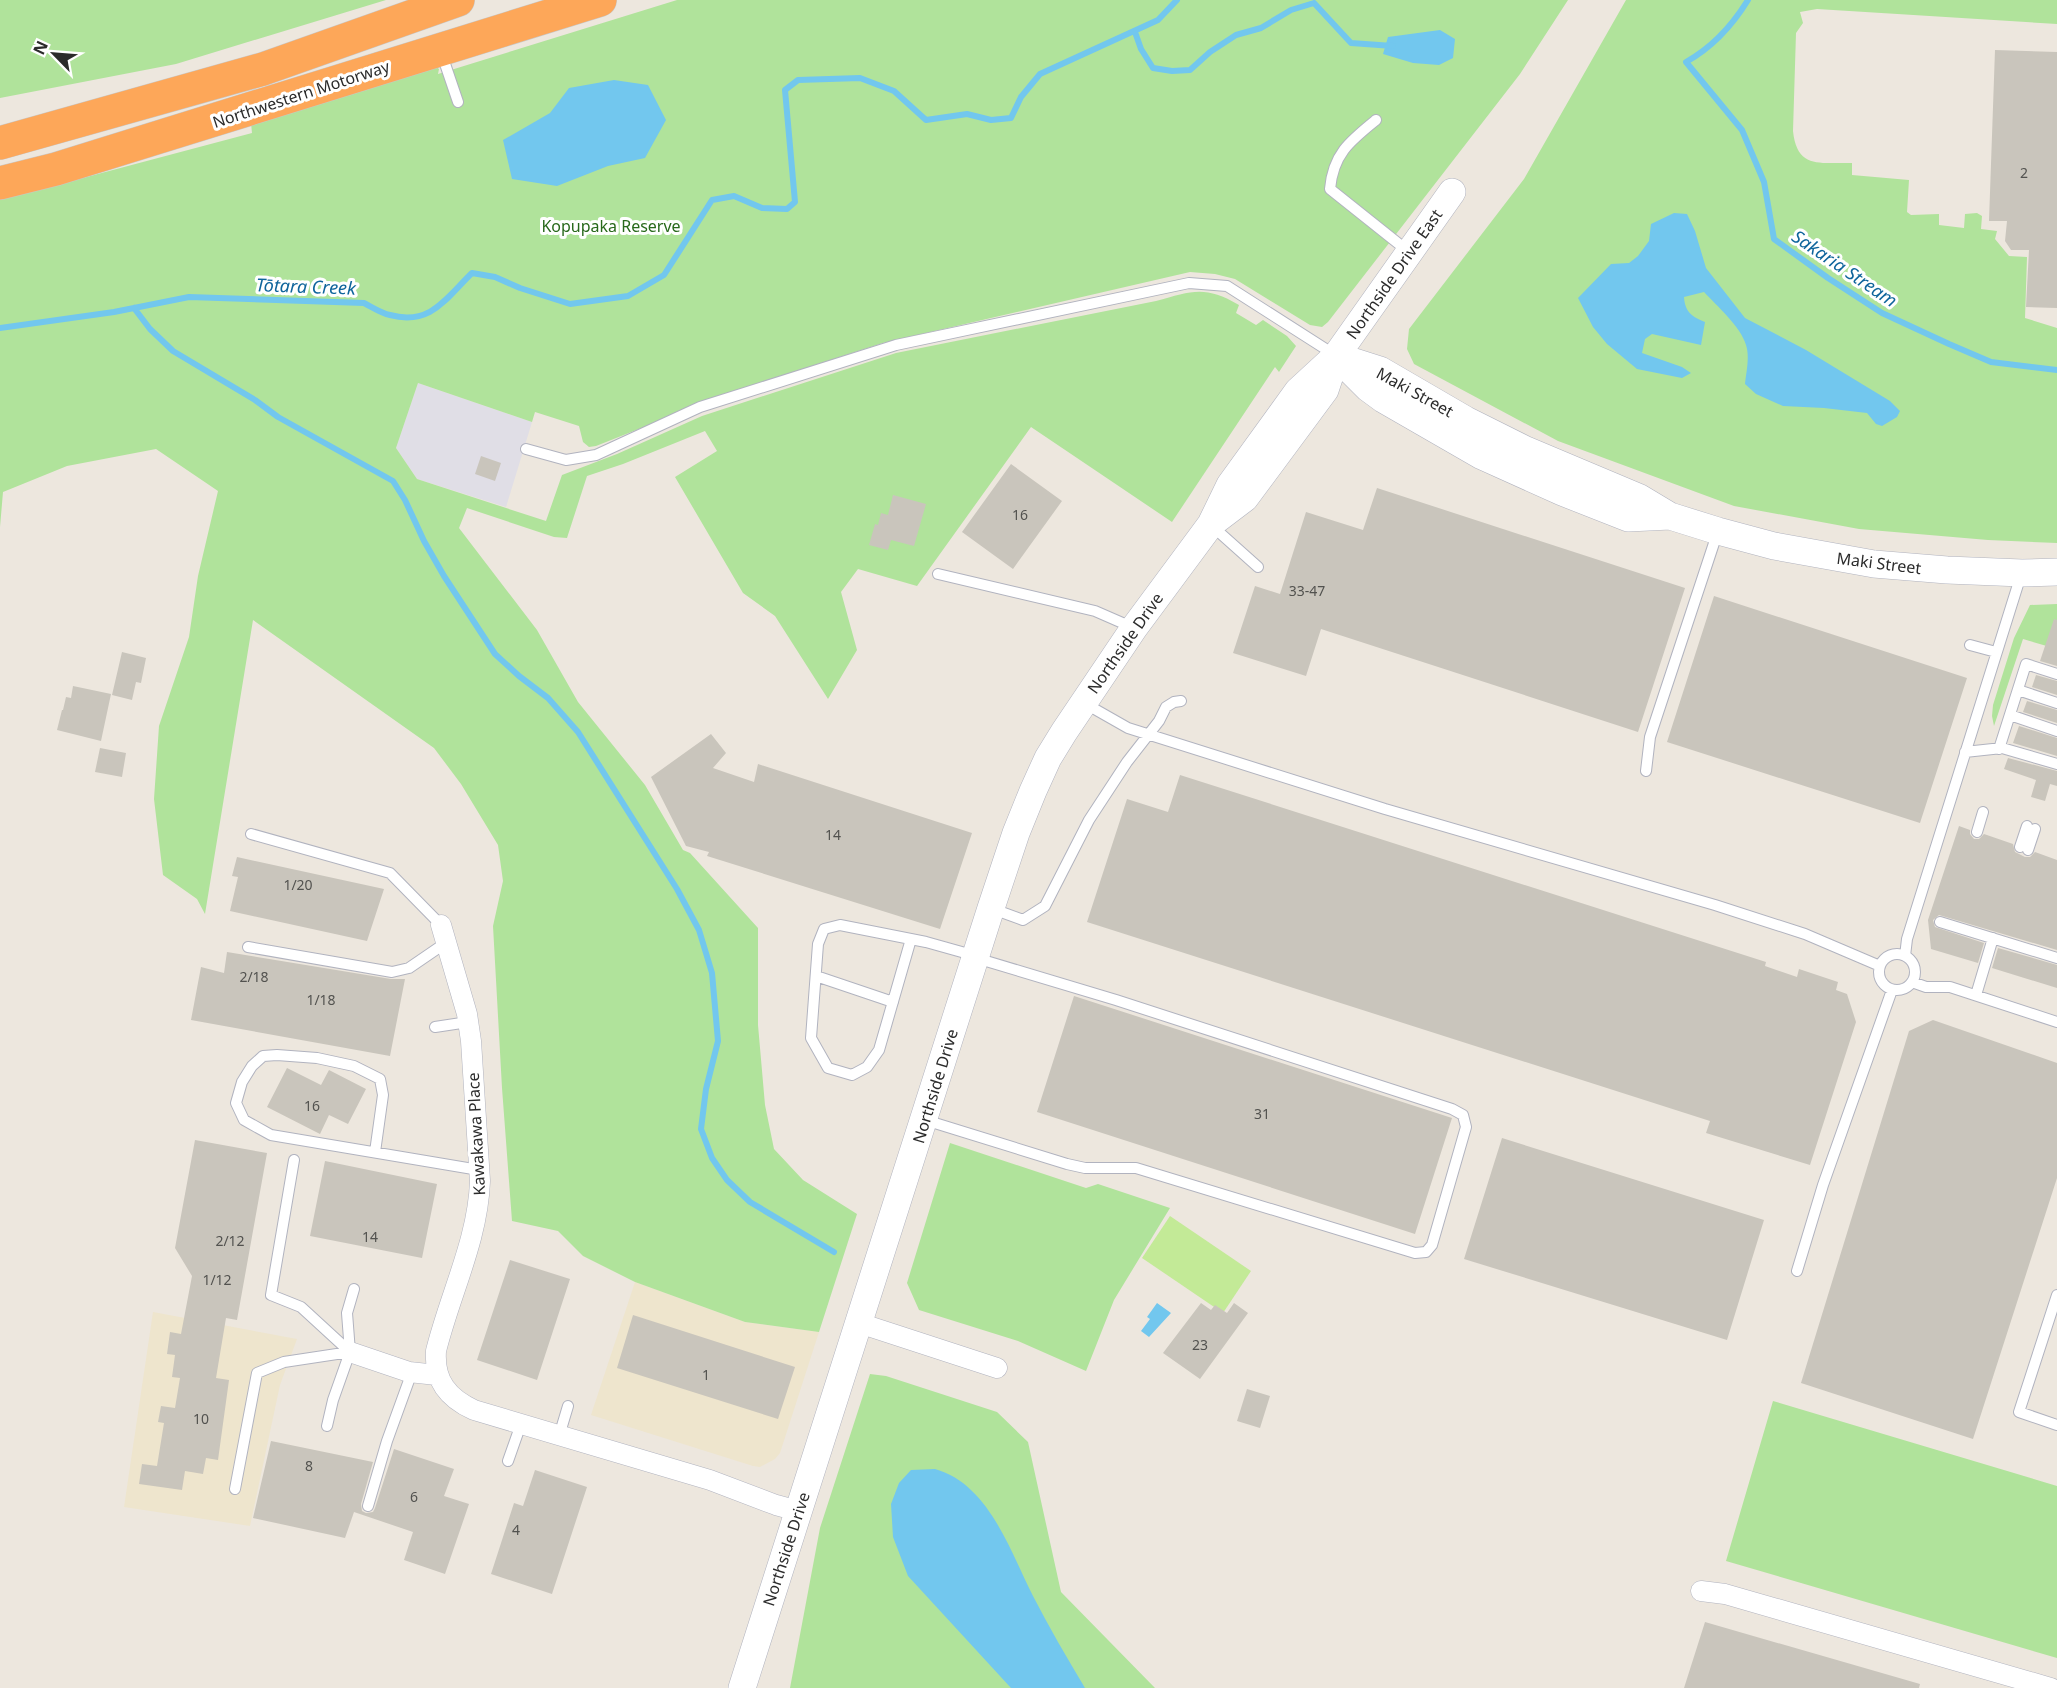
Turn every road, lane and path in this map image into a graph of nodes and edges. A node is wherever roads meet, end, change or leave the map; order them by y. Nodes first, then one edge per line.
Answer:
1 (458, 0) edge
2 (600, 0) edge
3 (440, 49) junction
4 (459, 102) dead end
5 (1376, 120) dead end
6 (0, 143) edge
7 (0, 183) edge
8 (1452, 192) dead end
9 (1409, 252) junction
10 (1336, 356) junction
11 (526, 449) dead end
12 (1210, 524) junction
13 (1718, 531) junction
14 (1258, 567) dead end
15 (2057, 572) edge
16 (2022, 573) junction
17 (939, 574) dead end
18 (1134, 628) junction
19 (1970, 645) dead end
20 (1996, 652) junction
21 (2057, 674) edge
22 (2018, 690) junction
23 (1181, 701) dead end
24 (1083, 702) junction
25 (2057, 703) edge
26 (2010, 715) junction
27 (2057, 731) edge
28 (1148, 734) junction
29 (1999, 749) junction
30 (1965, 752) junction
31 (2057, 764) edge
32 (1646, 771) dead end
33 (1983, 812) dead end
34 (2031, 827) dead end
35 (1977, 832) dead end
36 (251, 834) dead end
37 (2024, 848) dead end
38 (991, 908) junction
39 (1940, 922) dead end
40 (444, 934) junction
41 (1993, 938) junction
42 (910, 939) junction
43 (248, 947) dead end
44 (1905, 956) junction
45 (976, 957) junction
46 (2057, 958) edge
47 (1880, 966) junction
48 (816, 976) junction
49 (1912, 982) junction
50 (1892, 990) junction
51 (1976, 995) junction
52 (893, 1002) junction
53 (468, 1022) junction
54 (2057, 1022) edge
55 (435, 1027) dead end
56 (925, 1119) junction
57 (375, 1152) junction
58 (294, 1160) dead end
59 (479, 1170) junction
60 (1797, 1271) dead end
61 (354, 1289) dead end
62 (2057, 1295) edge
63 (859, 1323) junction
64 (350, 1352) junction
65 (997, 1368) dead end
66 (412, 1372) junction
67 (437, 1375) junction
68 (568, 1406) dead end
69 (521, 1424) junction
70 (2057, 1425) edge
71 (327, 1426) dead end
72 (559, 1436) junction
73 (508, 1461) dead end
74 (235, 1489) dead end
75 (368, 1506) dead end
76 (798, 1511) junction
77 (1701, 1591) dead end
78 (742, 1688) edge
79 (2050, 1688) edge

1 - 6 highway
2 - 3 highway, Northwestern Motorway
3 - 4 lane
3 - 7 highway, Northwestern Motorway
5 - 9 lane
8 - 9 street, Northside Drive East
9 - 10 street, Northside Drive East
10 - 11 lane
10 - 12 street, Northside Drive
10 - 13 street, Maki Street
12 - 14 lane
12 - 18 street, Northside Drive
13 - 16 street, Maki Street
13 - 32 lane
15 - 16 street, Maki Street
16 - 20 lane
17 - 18 lane
18 - 24 street, Northside Drive
19 - 20 lane
20 - 30 lane
21 - 22 lane
22 - 25 lane
22 - 26 lane
23 - 28 lane
24 - 28 lane
24 - 38 street, Northside Drive
26 - 27 lane
26 - 29 lane
28 - 38 lane
28 - 47 lane
29 - 30 lane
29 - 31 lane
30 - 44 lane
33 - 35 lane
34 - 37 lane
36 - 40 lane
38 - 45 street, Northside Drive
39 - 41 lane
40 - 43 lane
40 - 53 street, Kawakawa Place
41 - 46 lane
41 - 51 lane
42 - 45 lane
42 - 48 lane
42 - 52 lane
44 - 47 lane
44 - 49 lane
45 - 56 street, Northside Drive
45 - 56 lane
47 - 50 lane
48 - 52 lane
48 - 52 lane
49 - 50 lane
49 - 51 lane
50 - 60 lane
51 - 54 lane
53 - 55 lane
53 - 59 street, Kawakawa Place
56 - 63 street, Northside Drive
57 - 57 lane
57 - 59 lane
58 - 64 lane
59 - 67 street, Kawakawa Place
61 - 64 lane
62 - 70 lane
63 - 65 street
63 - 76 street, Northside Drive
64 - 66 street
64 - 71 lane
64 - 74 lane
66 - 67 street
66 - 75 lane
67 - 69 street
68 - 72 lane
69 - 72 street
69 - 73 lane
72 - 76 street
76 - 78 street, Northside Drive
77 - 79 street

